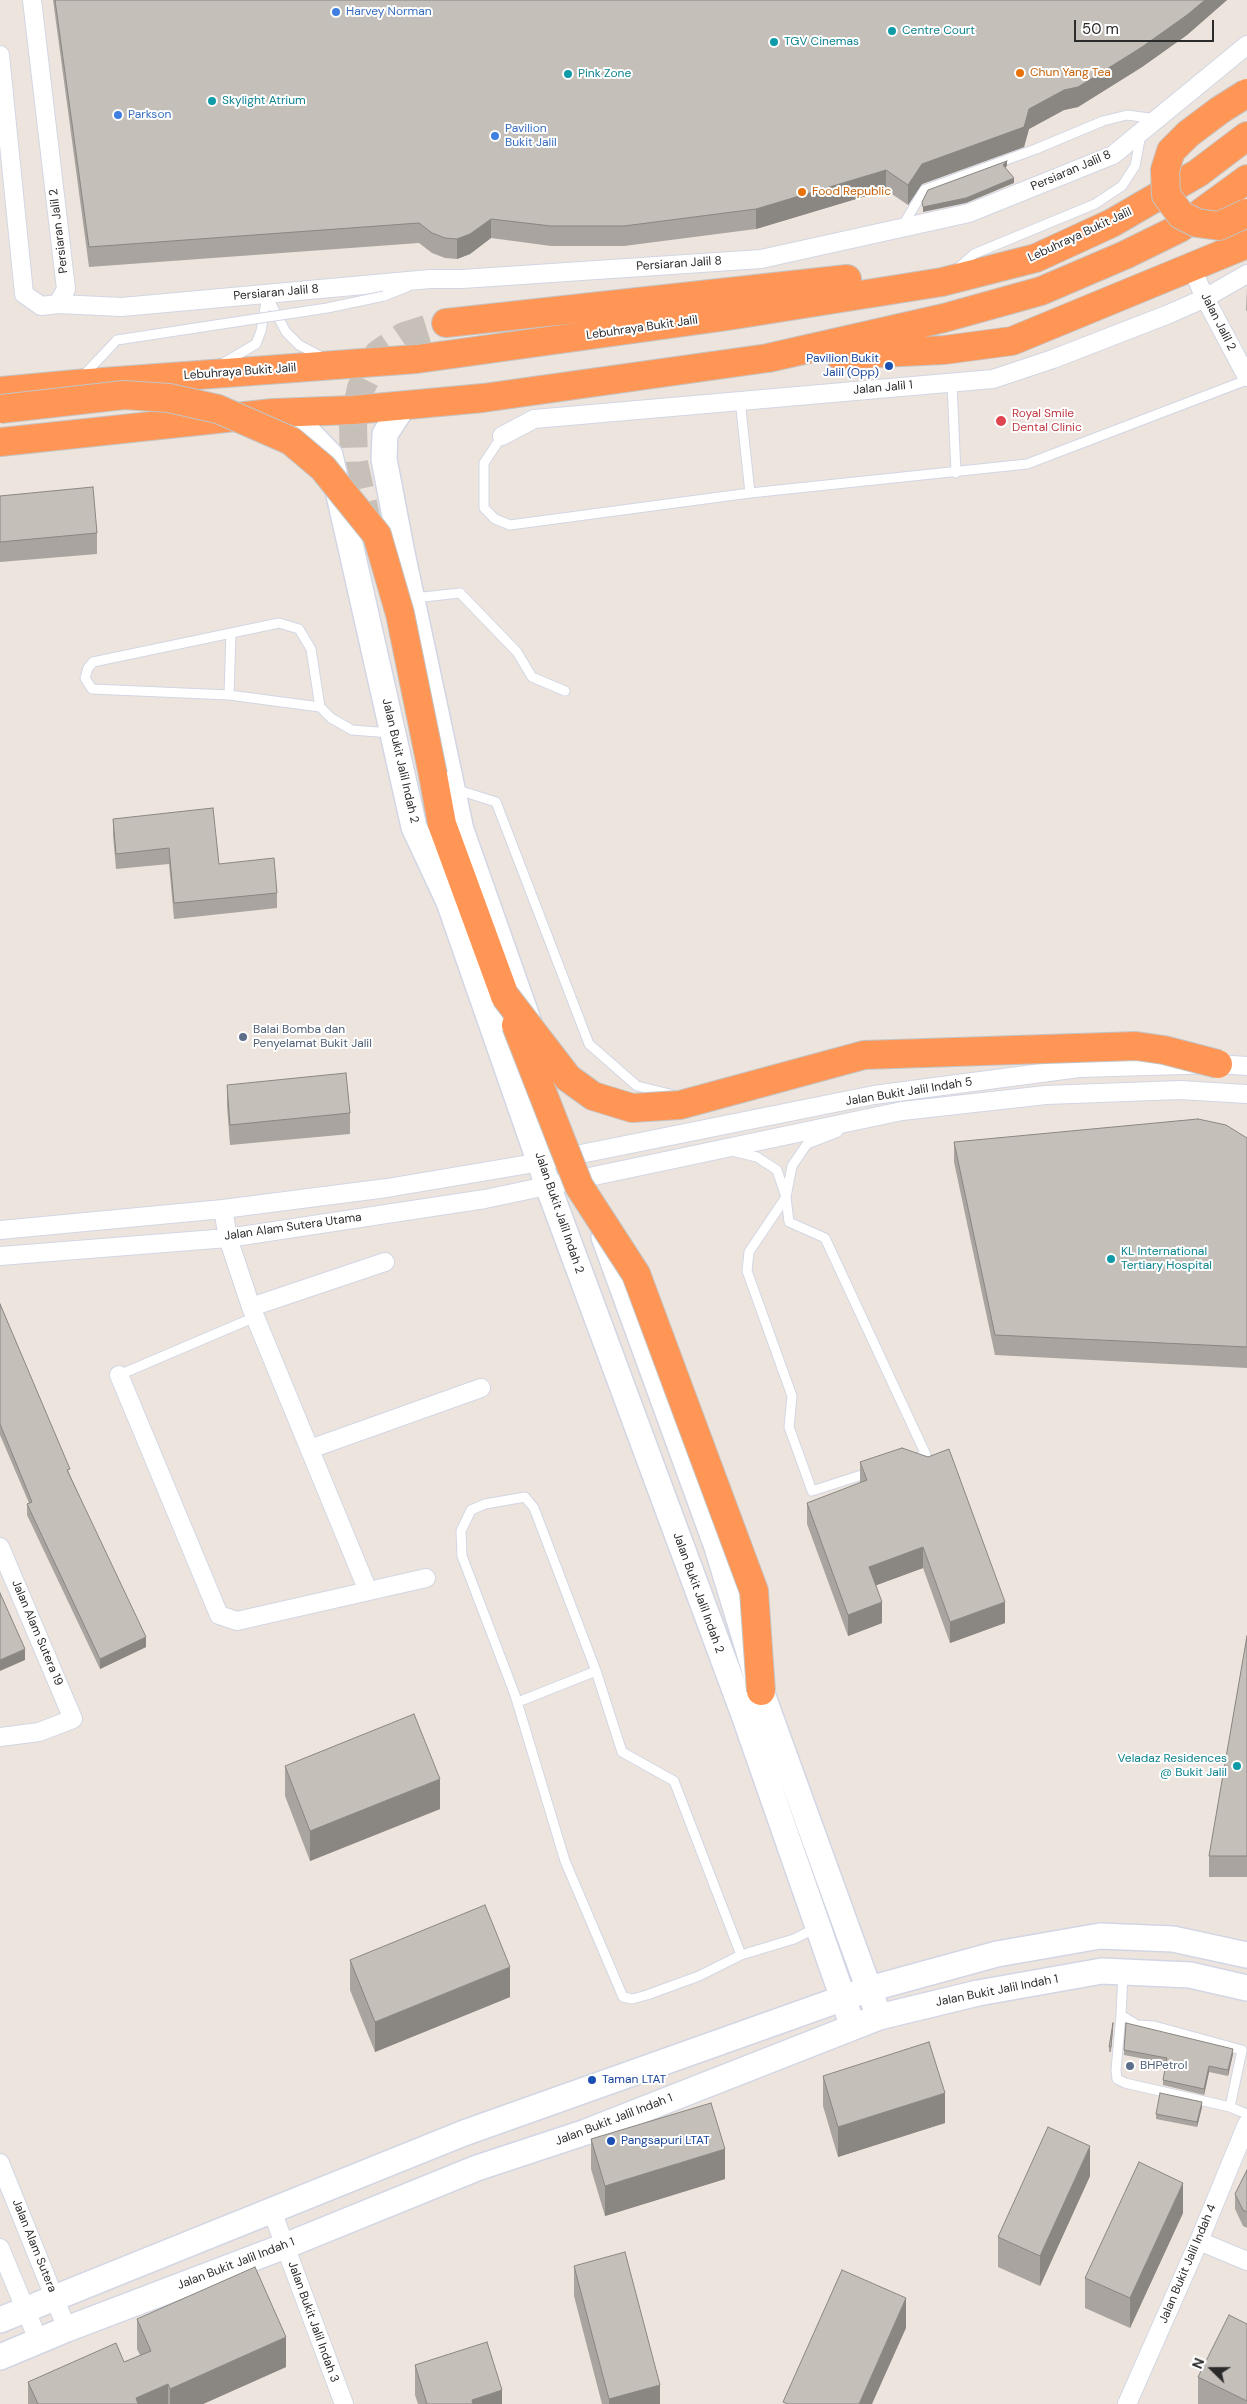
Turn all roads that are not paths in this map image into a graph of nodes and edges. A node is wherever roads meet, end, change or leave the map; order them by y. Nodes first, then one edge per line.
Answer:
1 (32, 0) edge
2 (1247, 45) edge
3 (0, 55) edge
4 (1247, 93) edge
5 (1158, 119) junction
6 (1141, 132) junction
7 (1247, 136) edge
8 (1247, 179) edge
9 (1247, 213) edge
10 (902, 228) junction
11 (1247, 244) edge
12 (1191, 266) junction
13 (1247, 274) edge
14 (430, 279) junction
15 (942, 282) junction
16 (1205, 298) junction
17 (58, 304) junction
18 (446, 324) tunnel mouth
19 (768, 358) junction
20 (341, 366) junction
21 (204, 374) junction
22 (1247, 379) edge
23 (76, 384) junction
24 (952, 384) junction
25 (0, 392) edge
26 (740, 400) junction
27 (404, 405) junction
28 (0, 409) edge
29 (273, 413) junction
30 (502, 436) joint
31 (0, 442) edge
32 (956, 472) junction
33 (750, 493) junction
34 (412, 599) junction
35 (231, 633) junction
36 (565, 692) dead end
37 (229, 695) junction
38 (320, 707) junction
39 (393, 734) junction
40 (452, 788) junction
41 (505, 996) junction
42 (846, 1053) dead end
43 (1218, 1064) junction
44 (1247, 1066) edge
45 (704, 1088) dead end
46 (685, 1093) dead end
47 (1247, 1094) edge
48 (875, 1117) junction
49 (724, 1149) junction
50 (575, 1154) junction
51 (541, 1162) junction
52 (584, 1179) junction
53 (548, 1186) junction
54 (786, 1198) junction
55 (294, 1199) junction
56 (223, 1210) junction
57 (296, 1227) junction
58 (0, 1230) edge
59 (228, 1238) junction
60 (0, 1256) edge
61 (385, 1262) dead end
62 (253, 1312) junction
63 (118, 1375) joint
64 (481, 1388) dead end
65 (310, 1449) junction
66 (907, 1461) edge
67 (878, 1470) edge
68 (0, 1547) edge
69 (426, 1578) dead end
70 (368, 1591) junction
71 (596, 1671) junction
72 (761, 1691) junction
73 (518, 1702) junction
74 (0, 1737) edge
75 (817, 1927) junction
76 (741, 1955) junction
77 (1247, 1956) edge
78 (1123, 1970) junction
79 (869, 1988) junction
80 (1247, 1988) edge
81 (843, 1999) junction
82 (1121, 2015) junction
83 (879, 2017) junction
84 (853, 2027) junction
85 (1230, 2107) junction
86 (1247, 2114) edge
87 (1247, 2124) edge
88 (464, 2133) junction
89 (1243, 2145) edge
90 (0, 2163) edge
91 (477, 2168) junction
92 (272, 2211) junction
93 (1199, 2241) junction
94 (285, 2246) junction
95 (0, 2248) edge
96 (1247, 2261) edge
97 (55, 2297) junction
98 (25, 2310) junction
99 (0, 2320) edge
100 (67, 2329) junction
101 (38, 2342) junction
102 (0, 2357) edge
103 (344, 2404) edge
104 (1127, 2404) edge

1 - 17 street, Persiaran Jalil 2
2 - 5 street, Persiaran Jalil 8
3 - 17 street
4 - 9 highway, bridge
5 - 6 street, Persiaran Jalil 8
5 - 10 lane
6 - 10 street, Persiaran Jalil 8
6 - 15 lane
7 - 15 highway, Lebuhraya Bukit Jalil
8 - 19 highway
10 - 14 street, Persiaran Jalil 8
11 - 12 highway
12 - 16 street, Jalan Jalil 2
12 - 19 highway
13 - 16 street, Jalan Jalil 1
14 - 17 street, Persiaran Jalil 8
14 - 23 lane, bridge
15 - 18 highway
15 - 20 highway, Lebuhraya Bukit Jalil
16 - 22 street, Jalan Jalil 2
16 - 24 street, Jalan Jalil 1
19 - 27 highway
20 - 21 highway, Lebuhraya Bukit Jalil
20 - 21 lane
21 - 23 highway, Lebuhraya Bukit Jalil
22 - 32 lane
23 - 25 highway, Lebuhraya Bukit Jalil
24 - 26 street, Jalan Jalil 1
24 - 32 lane
26 - 30 street, Jalan Jalil 1
26 - 33 lane
27 - 29 highway
27 - 34 street
28 - 41 highway, bridge
29 - 31 highway
29 - 39 street, Jalan Bukit Jalil Indah 2
30 - 33 lane
32 - 33 lane
34 - 36 lane
34 - 40 street
35 - 37 lane
35 - 37 lane
35 - 38 lane
37 - 38 lane
38 - 39 lane
39 - 51 street, Jalan Bukit Jalil Indah 2
40 - 46 lane
40 - 50 street
41 - 43 highway, bridge
41 - 72 highway, bridge
42 - 45 lane
43 - 44 street, Jalan Bukit Jalil Indah 5
43 - 50 street, Jalan Bukit Jalil Indah 5
47 - 48 street, Jalan Bukit Jalil Indah 5
48 - 49 street, Jalan Bukit Jalil Indah 5
48 - 54 lane
49 - 52 street, Jalan Bukit Jalil Indah 5
49 - 54 lane
50 - 51 street, Jalan Bukit Jalil Indah 5
50 - 52 street
51 - 53 street, Jalan Bukit Jalil Indah 2
51 - 55 street
52 - 53 street, Jalan Alam Sutera Utama
52 - 72 street
53 - 57 street, Jalan Alam Sutera Utama
53 - 75 street, Jalan Bukit Jalil Indah 2
54 - 66 lane
54 - 67 lane
55 - 56 street
55 - 57 street
56 - 58 street
56 - 59 street
57 - 59 street, Jalan Alam Sutera Utama
59 - 60 street, Jalan Alam Sutera Utama
59 - 62 street
61 - 62 street
62 - 63 lane
62 - 65 street
63 - 70 street
64 - 65 street
65 - 70 street
68 - 74 street, Jalan Alam Sutera 19
69 - 70 street
71 - 73 lane
71 - 73 lane
71 - 76 lane
72 - 79 street
73 - 76 lane
75 - 76 lane
75 - 81 street, Jalan Bukit Jalil Indah 2
77 - 79 street
78 - 80 street, Jalan Bukit Jalil Indah 1
78 - 82 lane
78 - 83 street, Jalan Bukit Jalil Indah 1
79 - 81 street
79 - 83 street
81 - 84 street, Jalan Bukit Jalil Indah 2
81 - 88 street
82 - 85 lane
82 - 85 lane
83 - 84 street, Jalan Bukit Jalil Indah 1
84 - 91 street, Jalan Bukit Jalil Indah 1
85 - 86 lane
87 - 89 street, Jalan Bukit Jalil Indah 4
88 - 91 street
88 - 92 street
89 - 93 street, Jalan Bukit Jalil Indah 4
90 - 97 street, Jalan Alam Sutera
91 - 94 street, Jalan Bukit Jalil Indah 1
92 - 94 street, Jalan Bukit Jalil Indah 3
92 - 97 street
93 - 96 street
93 - 104 street, Jalan Bukit Jalil Indah 4
94 - 100 street, Jalan Bukit Jalil Indah 1
94 - 103 street, Jalan Bukit Jalil Indah 3
95 - 98 street
97 - 98 street
97 - 100 street, Jalan Alam Sutera
98 - 99 street
98 - 101 street
100 - 101 street, Jalan Bukit Jalil Indah 1
101 - 102 street, Jalan Bukit Jalil Indah 1

